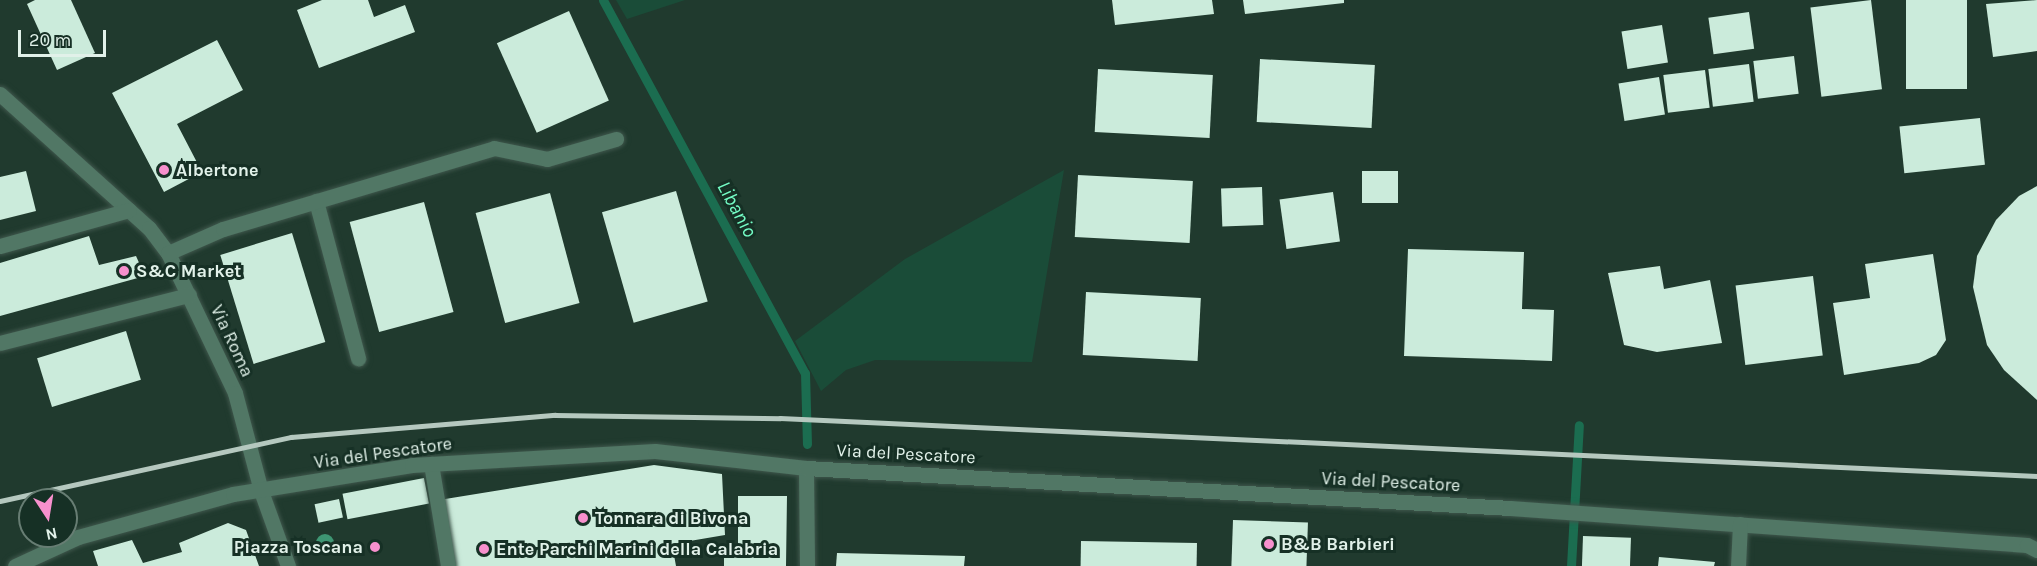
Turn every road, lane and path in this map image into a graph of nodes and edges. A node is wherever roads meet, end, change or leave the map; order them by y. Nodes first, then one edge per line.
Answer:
1 (0, 94) edge
2 (616, 139) dead end
3 (316, 201) junction
4 (129, 210) junction
5 (0, 246) edge
6 (168, 253) junction
7 (189, 295) junction
8 (0, 343) edge
9 (358, 358) dead end
10 (431, 464) junction
11 (806, 468) junction
12 (261, 492) junction
13 (1740, 524) junction
14 (2037, 550) edge
15 (15, 566) edge
16 (288, 566) edge
17 (448, 566) edge
18 (807, 566) edge
19 (1738, 566) edge

1 - 4 street, Via Roma
2 - 3 street
3 - 6 street
3 - 9 street
4 - 5 street
4 - 6 street, Via Roma
6 - 7 street, Via Roma
7 - 8 street
7 - 12 street, Via Roma
10 - 11 street, Via del Pescatore
10 - 12 street, Via del Pescatore
10 - 17 street
11 - 13 street, Via del Pescatore
11 - 18 street
12 - 15 street, Via del Pescatore
12 - 16 street, Via Roma
13 - 14 street, Via del Pescatore
13 - 19 street

